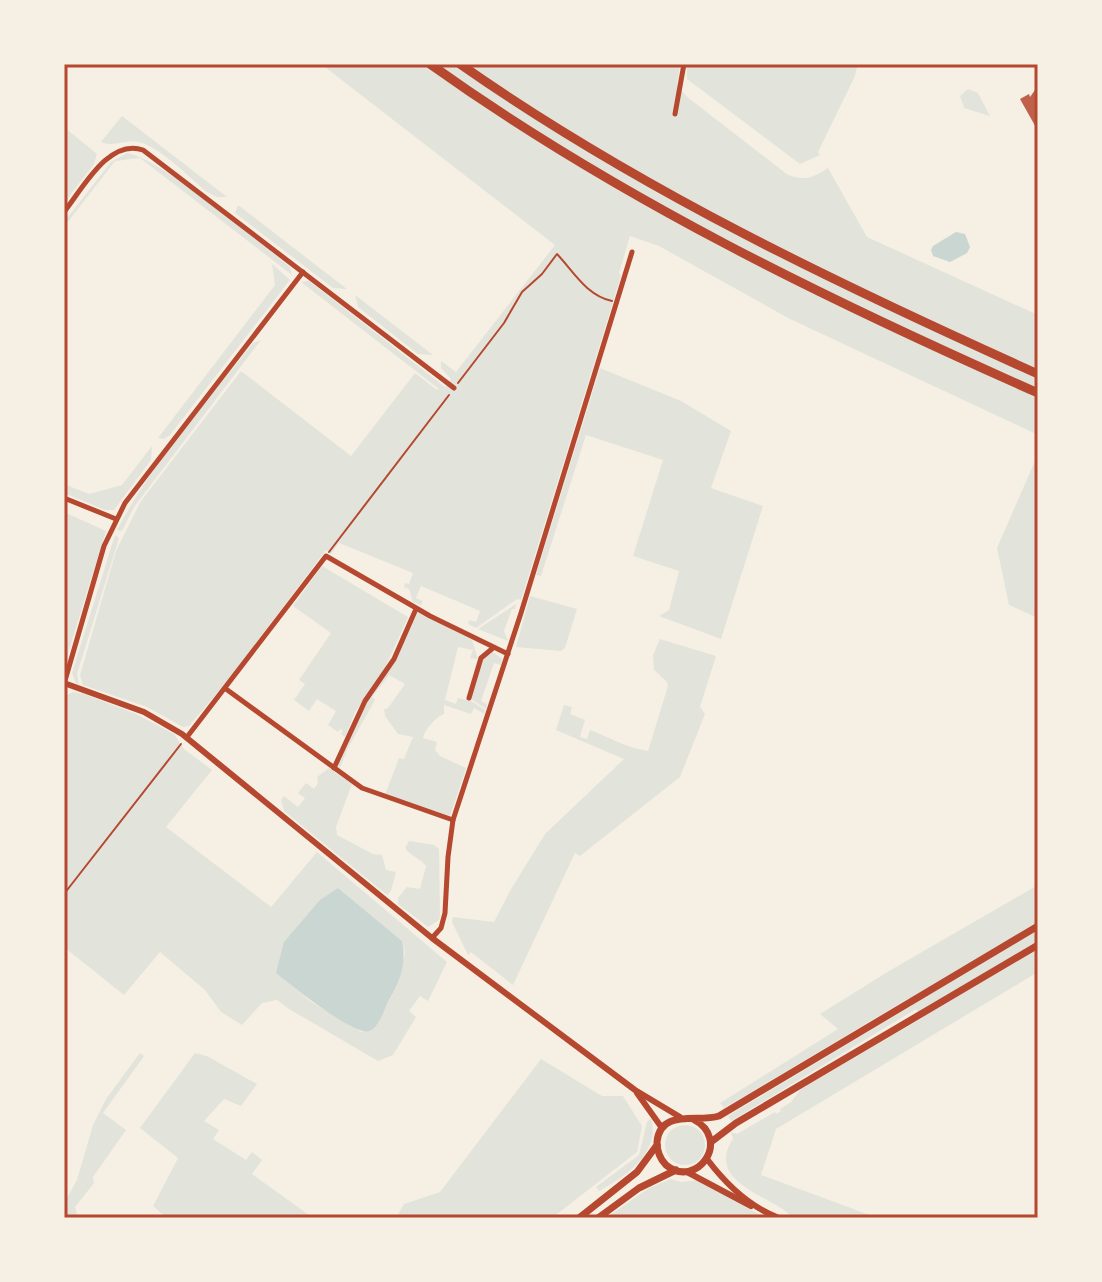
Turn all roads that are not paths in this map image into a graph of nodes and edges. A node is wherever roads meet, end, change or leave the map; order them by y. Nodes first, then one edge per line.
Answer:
1 (430, 64) edge
2 (460, 64) edge
3 (684, 64) edge
4 (675, 114) dead end
5 (64, 212) edge
6 (632, 252) dead end
7 (303, 272) junction
8 (1038, 374) edge
9 (454, 388) road end
10 (1038, 393) edge
11 (64, 498) edge
12 (116, 519) junction
13 (416, 609) junction
14 (494, 648) junction
15 (508, 654) junction
16 (64, 684) edge
17 (226, 689) junction
18 (469, 698) dead end
19 (187, 737) junction
20 (334, 768) junction
21 (453, 820) junction
22 (1038, 926) edge
23 (432, 938) junction
24 (1038, 945) edge
25 (635, 1090) junction
26 (680, 1117) junction
27 (693, 1119) junction
28 (662, 1128) junction
29 (711, 1142) junction
30 (657, 1145) junction
31 (707, 1159) junction
32 (680, 1171) junction
33 (758, 1208) junction
34 (579, 1218) edge
35 (598, 1218) edge
36 (779, 1218) edge

1 - 10 highway
2 - 8 highway
3 - 4 street
5 - 7 street
6 - 15 street
7 - 9 street
7 - 12 street
11 - 12 street
12 - 16 street
13 - 14 street
13 - 17 street
13 - 20 street
14 - 15 street
14 - 18 street
15 - 21 street
16 - 19 street
17 - 19 street
17 - 20 street
19 - 23 street
20 - 21 street
21 - 23 street
22 - 27 main road
23 - 25 street
24 - 29 main road
25 - 26 street
25 - 28 street
26 - 27 main road
26 - 28 main road
27 - 29 main road
28 - 30 main road
29 - 31 main road
30 - 32 main road
30 - 34 main road
31 - 32 main road
31 - 33 street
32 - 33 street
32 - 35 main road
33 - 36 street

